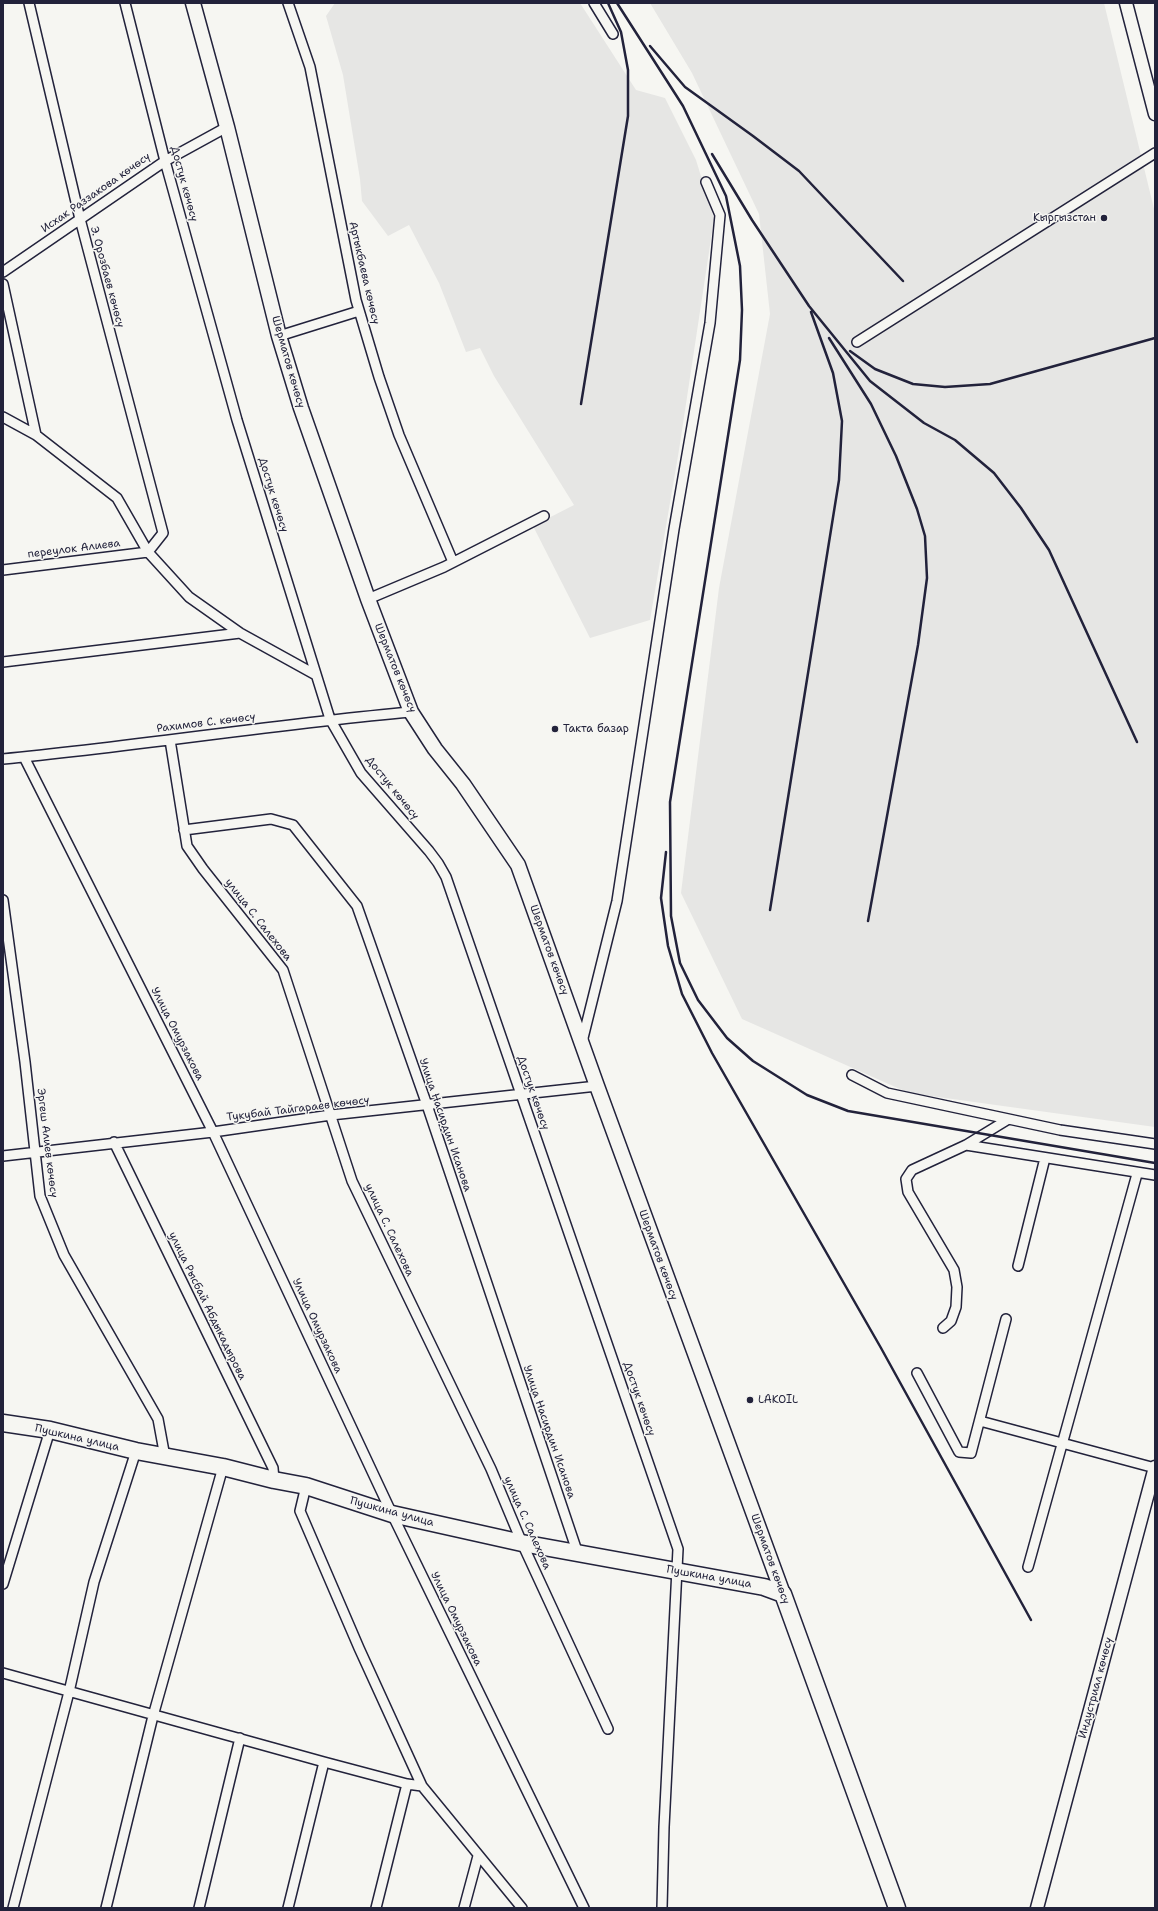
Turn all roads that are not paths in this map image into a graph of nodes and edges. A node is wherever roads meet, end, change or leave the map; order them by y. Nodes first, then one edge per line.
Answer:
1 (29, 3) edge
2 (125, 3) edge
3 (193, 3) edge
4 (288, 3) edge
5 (594, 3) edge
6 (1126, 3) edge
7 (613, 34) dead end
8 (1155, 114) edge
9 (227, 127) junction
10 (1155, 152) edge
11 (165, 160) junction
12 (706, 182) dead end
13 (80, 219) junction
14 (3, 272) edge
15 (3, 284) edge
16 (359, 310) junction
17 (279, 336) junction
18 (857, 342) dead end
19 (3, 417) edge
20 (36, 435) junction
21 (544, 516) dead end
22 (148, 552) junction
23 (453, 562) junction
24 (3, 570) edge
25 (368, 599) junction
26 (240, 632) junction
27 (3, 662) edge
28 (316, 676) junction
29 (411, 712) junction
30 (330, 719) junction
31 (170, 740) junction
32 (24, 757) junction
33 (3, 759) edge
34 (184, 830) junction
35 (3, 900) edge
36 (582, 1042) junction
37 (852, 1075) dead end
38 (597, 1086) junction
39 (522, 1095) junction
40 (426, 1106) junction
41 (331, 1115) junction
42 (1007, 1120) junction
43 (213, 1132) junction
44 (114, 1142) junction
45 (1155, 1144) edge
46 (966, 1145) junction
47 (35, 1153) junction
48 (3, 1156) edge
49 (1045, 1158) junction
50 (1137, 1174) junction
51 (1155, 1175) edge
52 (1018, 1266) dead end
53 (1006, 1319) dead end
54 (943, 1328) dead end
55 (917, 1374) dead end
56 (980, 1421) junction
57 (3, 1423) edge
58 (50, 1430) junction
59 (1062, 1444) junction
60 (136, 1451) junction
61 (165, 1456) junction
62 (223, 1466) junction
63 (1155, 1468) edge
64 (274, 1480) junction
65 (306, 1486) junction
66 (392, 1514) junction
67 (522, 1543) junction
68 (578, 1554) junction
69 (1028, 1567) dead end
70 (678, 1572) junction
71 (3, 1584) edge
72 (783, 1594) junction
73 (3, 1673) edge
74 (69, 1692) junction
75 (153, 1716) junction
76 (608, 1729) dead end
77 (240, 1738) junction
78 (324, 1762) junction
79 (407, 1784) junction
80 (422, 1786) junction
81 (478, 1856) junction
82 (13, 1908) edge
83 (106, 1908) edge
84 (199, 1908) edge
85 (288, 1908) edge
86 (376, 1908) edge
87 (464, 1908) edge
88 (522, 1908) edge
89 (584, 1908) edge
90 (662, 1908) edge
91 (897, 1908) edge
92 (1037, 1908) edge

1 - 13 street, Э. Орозбаев көчөсү
2 - 11 street, Достук көчөсү
3 - 9 main road, Шерматов көчөсү
4 - 16 street, Артыкбаева көчөсү
5 - 7 street
6 - 8 main road
9 - 11 street, Исхак Раззакова көчөсү
9 - 17 main road, Шерматов көчөсү
10 - 18 street
11 - 13 street, Исхак Раззакова көчөсү
11 - 28 street, Достук көчөсү
12 - 36 street
13 - 14 street, Исхак Раззакова көчөсү
13 - 22 street, Э. Орозбаев көчөсү
15 - 20 street
16 - 17 street
16 - 23 street, Артыкбаева көчөсү
17 - 25 main road, Шерматов көчөсү
19 - 20 street
20 - 22 street
21 - 23 street
22 - 24 street, переулок Алиева
22 - 26 street
23 - 25 street
25 - 29 main road, Шерматов көчөсү
26 - 27 street
26 - 28 street
28 - 30 street, Достук көчөсү
29 - 30 street, Рахимов С. көчөсү
29 - 36 main road, Шерматов көчөсү
30 - 31 street, Рахимов С. көчөсү
30 - 39 street, Достук көчөсү
31 - 32 street, Рахимов С. көчөсү
31 - 34 street, улица С. Салехова
32 - 33 street, Рахимов С. көчөсү
32 - 43 street, Улица Омурзакова
34 - 40 street, Улица Насирдин Исанова
34 - 41 street, улица С. Салехова
35 - 47 street, Эргеш Алиев көчөсү
36 - 38 main road, Шерматов көчөсү
37 - 42 street
38 - 39 street, Тукубай Тайгараев көчөсү
38 - 72 main road, Шерматов көчөсү
39 - 40 street, Тукубай Тайгараев көчөсү
39 - 70 street, Достук көчөсү
40 - 41 street, Тукубай Тайгараев көчөсү
40 - 68 street, Улица Насирдин Исанова
41 - 43 street, Тукубай Тайгараев көчөсү
41 - 67 street, улица С. Салехова
42 - 45 street
42 - 46 street
43 - 44 street, Тукубай Тайгараев көчөсү
43 - 66 street, Улица Омурзакова
44 - 47 street, Тукубай Тайгараев көчөсү
44 - 64 street, улица Рысбай Абдыкадырова
46 - 49 street
46 - 54 street
47 - 48 street, Тукубай Тайгараев көчөсү
47 - 61 street, Эргеш Алиев көчөсү
49 - 50 street
49 - 52 street
50 - 51 street
50 - 59 street
53 - 56 street
55 - 56 street
56 - 59 street
57 - 58 highway, Пушкина улица
58 - 60 highway, Пушкина улица
58 - 71 street
59 - 63 street
59 - 69 street
60 - 61 highway, Пушкина улица
60 - 74 street
61 - 62 highway, Пушкина улица
62 - 64 highway, Пушкина улица
62 - 75 street
63 - 92 main road, Индустриал көчөсү
64 - 65 highway, Пушкина улица
65 - 66 highway, Пушкина улица
65 - 80 street
66 - 67 highway, Пушкина улица
66 - 89 street, Улица Омурзакова
67 - 68 highway, Пушкина улица
67 - 76 street, улица С. Салехова
68 - 70 highway, Пушкина улица
70 - 72 highway, Пушкина улица
70 - 90 street, Достук көчөсү
72 - 91 highway, Шерматов көчөсү
73 - 74 street
74 - 75 street
74 - 82 street
75 - 77 street
75 - 83 street
77 - 78 street
77 - 84 street
78 - 79 street
78 - 85 street
79 - 80 street
79 - 86 street
80 - 81 street
81 - 87 street
81 - 88 street

